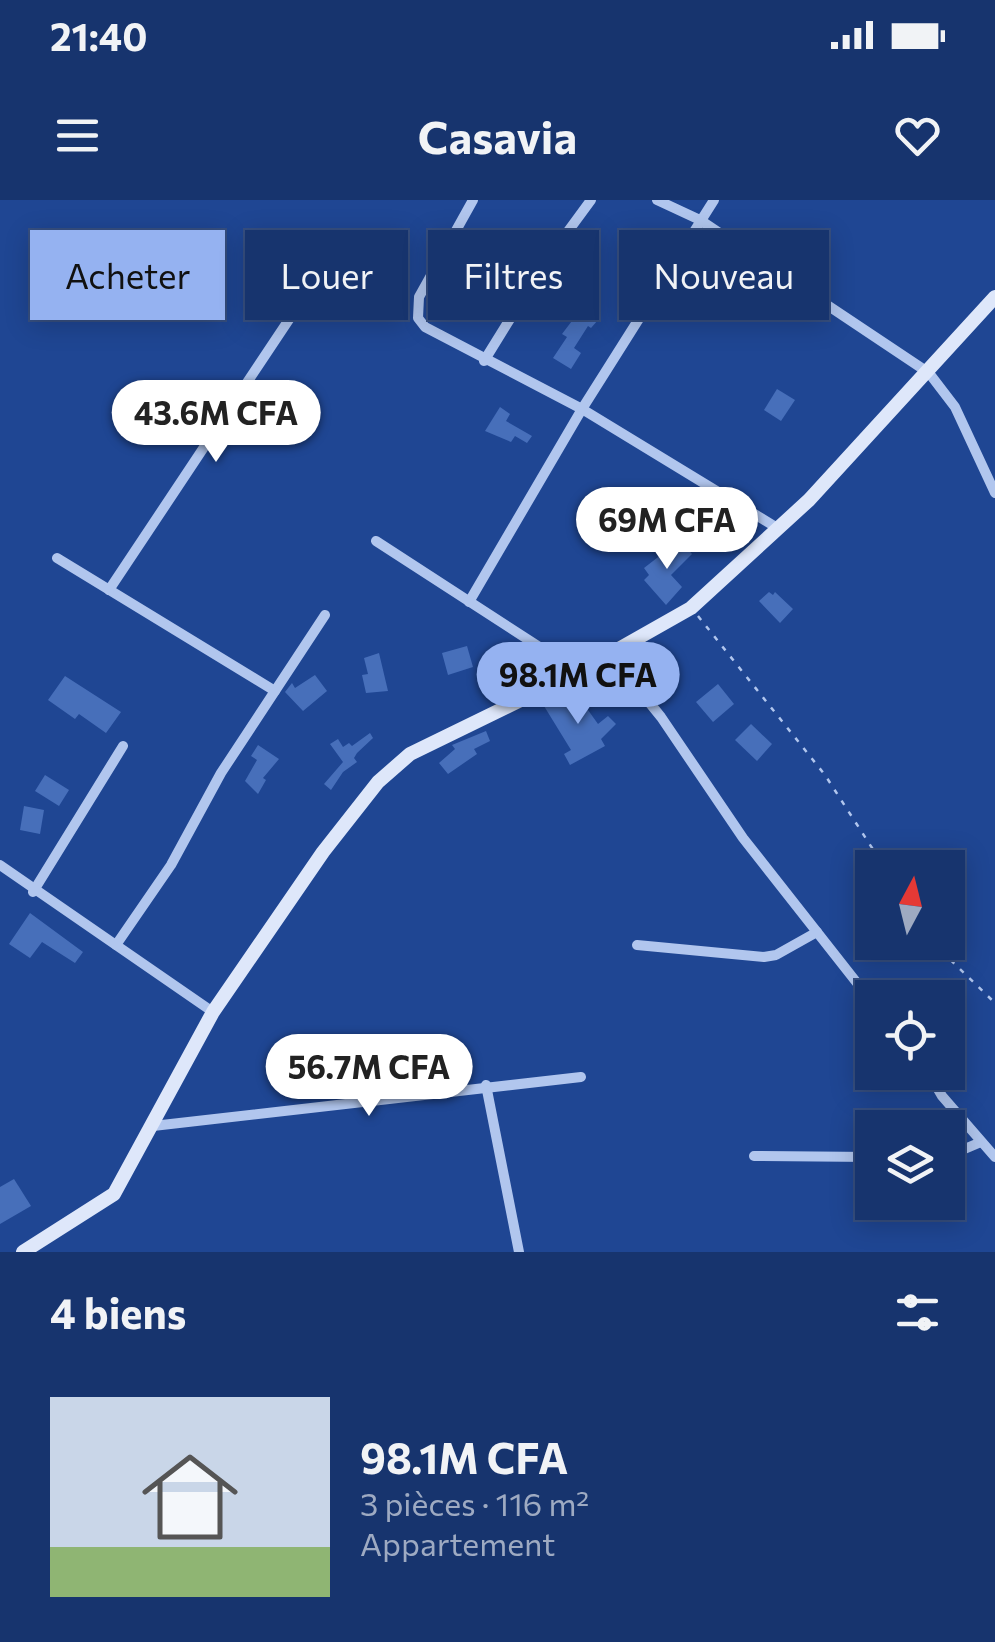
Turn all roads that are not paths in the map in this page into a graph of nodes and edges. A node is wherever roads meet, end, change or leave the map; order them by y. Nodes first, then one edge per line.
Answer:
1 (473, 200) edge
2 (590, 200) edge
3 (657, 200) edge
4 (714, 200) edge
5 (700, 220) junction
6 (995, 297) edge
7 (289, 320) edge
8 (484, 361) junction
9 (929, 372) junction
10 (582, 409) junction
11 (995, 493) edge
12 (779, 528) junction
13 (376, 541) dead end
14 (57, 558) dead end
15 (108, 590) junction
16 (469, 602) junction
17 (325, 615) dead end
18 (610, 654) junction
19 (578, 672) junction
20 (275, 691) junction
21 (123, 746) dead end
22 (0, 865) edge
23 (34, 892) junction
24 (817, 932) junction
25 (116, 945) junction
26 (637, 945) dead end
27 (855, 980) edge
28 (214, 1012) junction
29 (581, 1077) dead end
30 (486, 1085) junction
31 (938, 1090) edge
32 (153, 1126) junction
33 (982, 1142) junction
34 (965, 1149) edge
35 (754, 1156) dead end
36 (855, 1157) edge
37 (995, 1157) edge
38 (24, 1252) edge
39 (519, 1252) edge

1 - 8 street
2 - 8 street
3 - 5 street
4 - 5 street
5 - 9 street
5 - 10 street
6 - 9 main road
7 - 15 street
8 - 10 street
9 - 11 street
9 - 12 main road
10 - 12 street
10 - 16 street
12 - 18 main road
13 - 16 street
14 - 15 street
15 - 20 street
16 - 19 street
17 - 20 street
18 - 19 main road
18 - 24 street
19 - 28 main road
20 - 25 street
21 - 23 street
22 - 23 street
23 - 25 street
24 - 26 street
24 - 27 street
25 - 28 street
28 - 32 main road
29 - 30 street
30 - 32 street
30 - 39 street
31 - 33 street
32 - 38 main road
33 - 34 street
33 - 37 street
35 - 36 street

